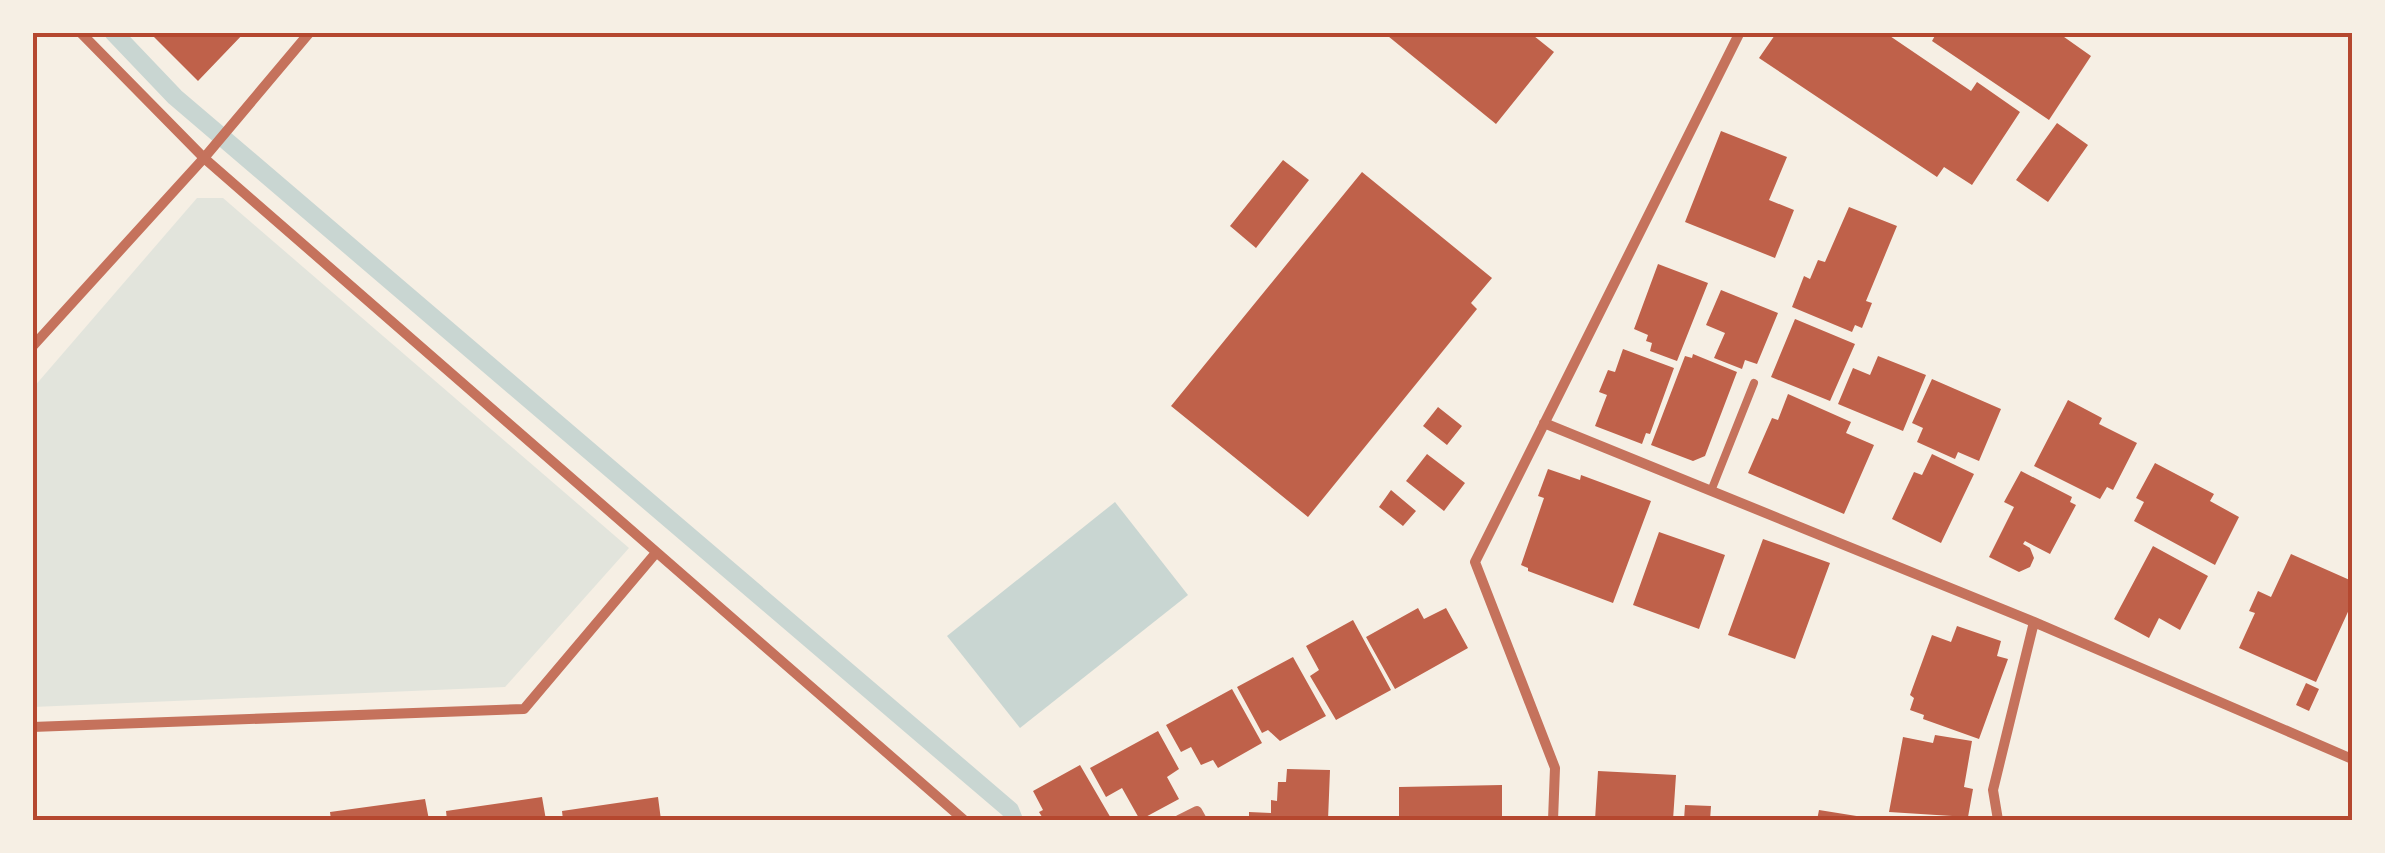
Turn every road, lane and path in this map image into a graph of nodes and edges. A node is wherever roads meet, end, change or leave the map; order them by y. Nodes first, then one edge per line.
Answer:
1 (80, 32) edge
2 (310, 32) edge
3 (1740, 32) edge
4 (204, 158) junction
5 (32, 348) edge
6 (1754, 383) dead end
7 (1544, 423) junction
8 (1711, 491) junction
9 (655, 554) junction
10 (2034, 622) junction
11 (32, 727) edge
12 (2352, 759) edge
13 (964, 820) edge
14 (1179, 820) edge
15 (1202, 820) edge
16 (1553, 820) edge
17 (1998, 820) edge

1 - 4 street
2 - 4 street
3 - 7 street
4 - 5 street
4 - 9 street
6 - 8 lane
7 - 8 street
7 - 16 street
8 - 10 street
9 - 11 street
9 - 13 street
10 - 12 street
10 - 17 street
14 - 15 street

